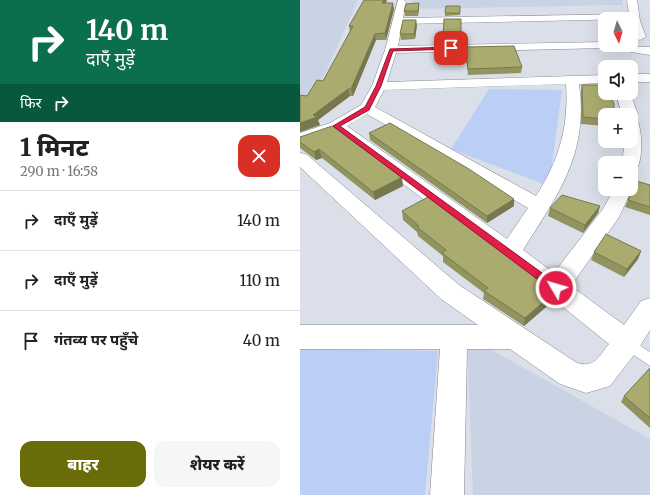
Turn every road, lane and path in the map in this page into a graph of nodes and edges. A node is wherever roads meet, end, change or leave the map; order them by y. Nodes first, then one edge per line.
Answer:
1 (401, 2) dead end
2 (633, 8) edge
3 (644, 10) dead end
4 (397, 21) junction
5 (640, 37) edge
6 (598, 45) edge
7 (391, 50) junction
8 (638, 51) edge
9 (648, 54) edge
10 (638, 78) edge
11 (650, 78) edge
12 (598, 79) edge
13 (572, 80) junction
14 (378, 86) junction
15 (367, 108) junction
16 (336, 126) junction
17 (300, 139) edge
18 (300, 158) edge
19 (620, 196) edge
20 (539, 206) junction
21 (510, 252) junction
22 (556, 288) junction
23 (650, 308) edge
24 (300, 337) edge
25 (454, 337) junction
26 (515, 337) junction
27 (627, 343) junction
28 (650, 360) edge
29 (447, 495) edge

1 - 4 street
2 - 3 street
2 - 4 street
2 - 5 street
4 - 7 street
6 - 7 street
7 - 14 street
8 - 9 street
10 - 11 street
12 - 13 street
13 - 14 street
13 - 20 street
14 - 15 street
15 - 16 street
15 - 20 street
16 - 17 street
16 - 21 street
18 - 26 street
19 - 22 street
20 - 21 street
21 - 22 street
22 - 27 street
23 - 27 street
24 - 25 street
25 - 26 street
25 - 29 street
26 - 27 street
27 - 28 lane

